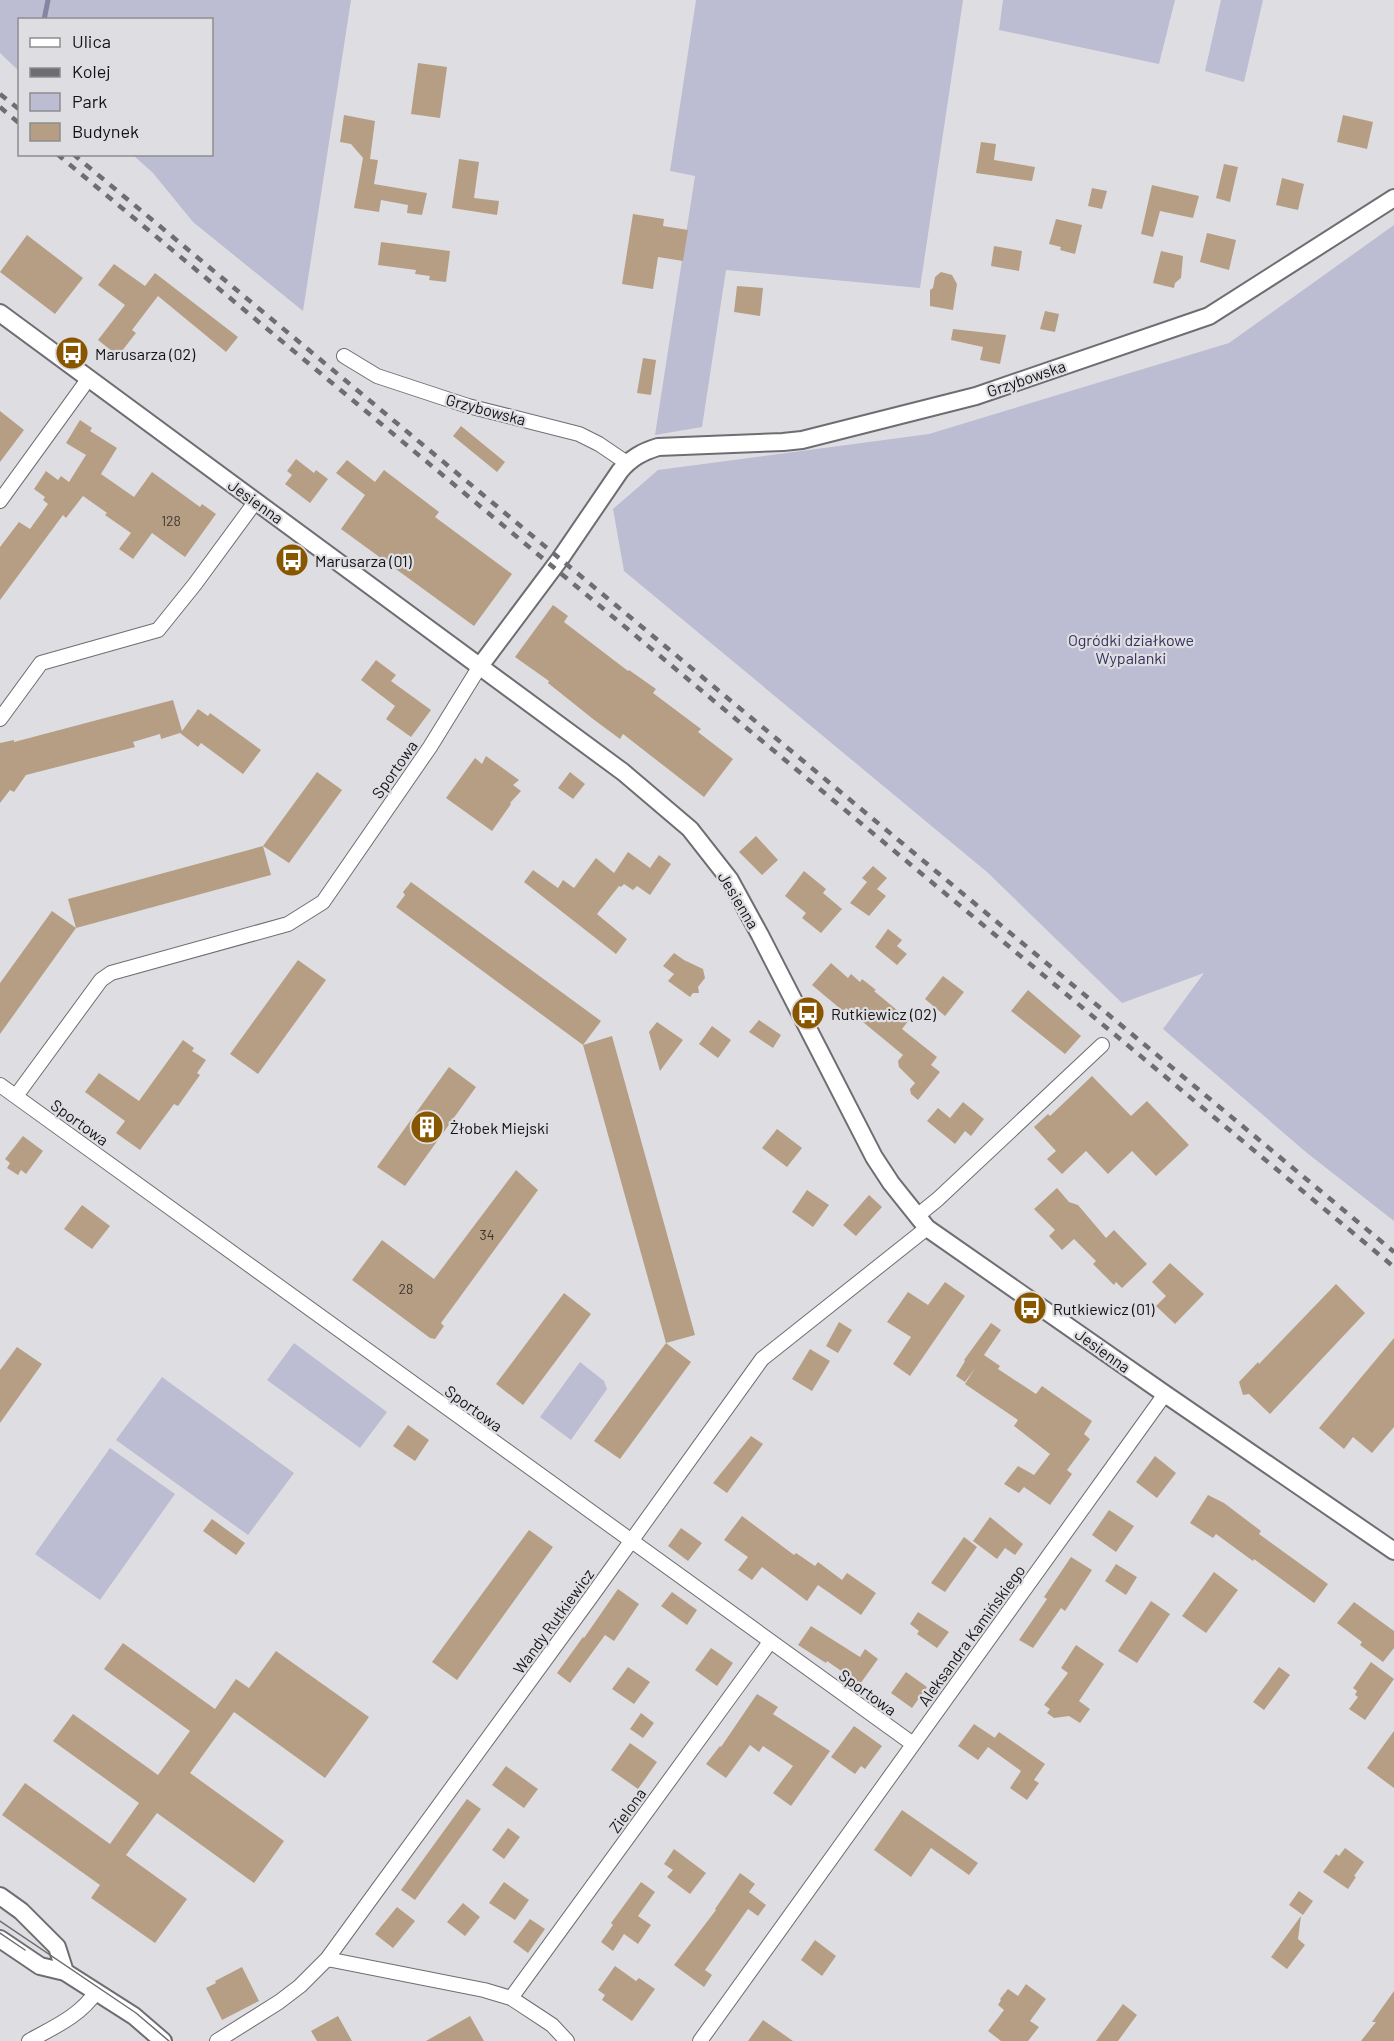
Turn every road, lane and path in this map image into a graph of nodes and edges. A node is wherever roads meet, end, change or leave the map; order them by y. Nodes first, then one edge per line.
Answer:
1 (1394, 198) edge
2 (0, 312) edge
3 (344, 356) dead end
4 (89, 378) junction
5 (627, 463) junction
6 (0, 501) edge
7 (256, 501) junction
8 (480, 666) junction
9 (0, 719) edge
10 (1102, 1045) dead end
11 (0, 1085) edge
12 (16, 1096) junction
13 (922, 1222) junction
14 (1165, 1394) junction
15 (631, 1542) junction
16 (1394, 1551) edge
17 (770, 1642) junction
18 (913, 1744) junction
19 (0, 1896) edge
20 (0, 1939) edge
21 (327, 1959) junction
22 (65, 1972) junction
23 (96, 1992) junction
24 (511, 1998) junction
25 (29, 2041) edge
26 (163, 2041) edge
27 (217, 2041) edge
28 (567, 2041) edge
29 (700, 2041) edge

1 - 5 street, Grzybowska
2 - 4 street, Jesienna
3 - 5 street, Grzybowska
4 - 6 street
4 - 7 street, Jesienna
5 - 8 street, Grzybowska
7 - 8 street, Jesienna
7 - 9 street
8 - 12 street, Sportowa
8 - 13 street, Jesienna
10 - 13 street, Wandy Rutkiewicz
11 - 12 street, Sportowa
12 - 15 street, Sportowa
13 - 14 street, Jesienna
13 - 15 street, Wandy Rutkiewicz
14 - 16 street, Jesienna
14 - 18 street, Aleksandra Kamińskiego
15 - 17 street, Sportowa
15 - 21 street, Wandy Rutkiewicz
17 - 18 street, Sportowa
17 - 24 street, Zielona
18 - 29 street, Aleksandra Kamińskiego
19 - 22 street
20 - 22 street
21 - 24 street
21 - 27 street, Wandy Rutkiewicz
22 - 23 street
23 - 25 street
23 - 26 street
24 - 28 street

